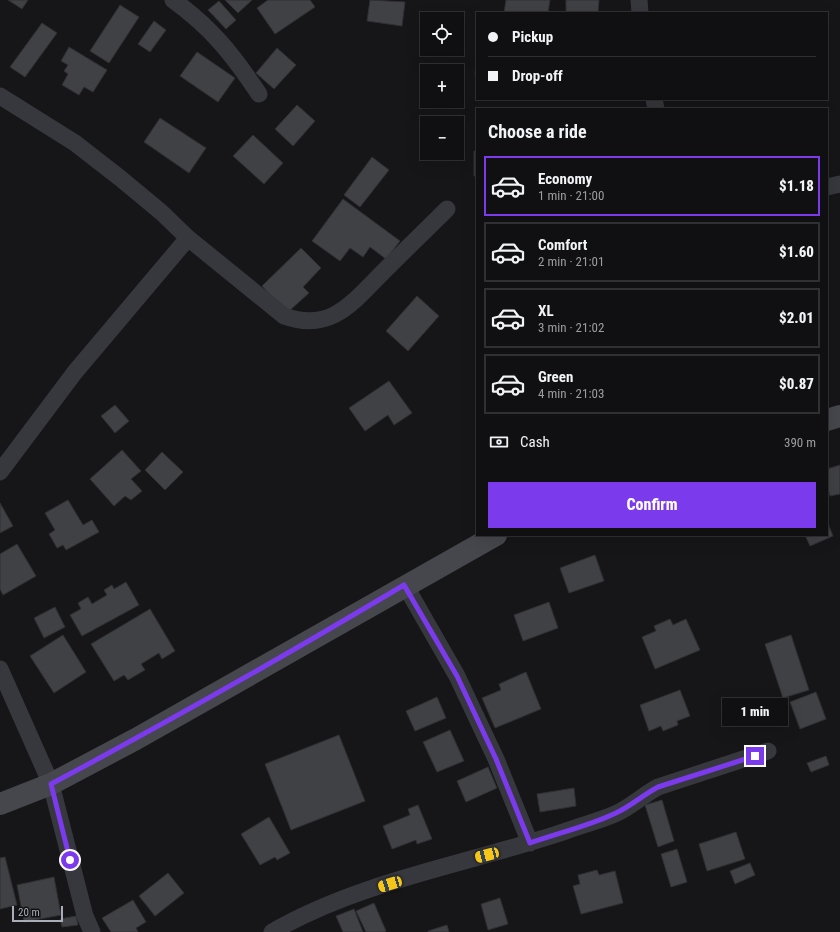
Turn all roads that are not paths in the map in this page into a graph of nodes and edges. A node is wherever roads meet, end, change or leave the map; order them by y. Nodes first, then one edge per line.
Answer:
1 (173, 0) edge
2 (639, 0) edge
3 (640, 12) edge
4 (259, 94) dead end
5 (0, 96) edge
6 (840, 184) edge
7 (828, 187) edge
8 (447, 210) dead end
9 (188, 238) junction
10 (840, 416) edge
11 (828, 420) edge
12 (0, 472) edge
13 (494, 536) edge
14 (404, 585) junction
15 (0, 669) edge
16 (768, 751) dead end
17 (51, 784) junction
18 (0, 804) edge
19 (530, 843) junction
20 (92, 932) edge
21 (272, 932) edge

1 - 4 street
2 - 3 street
5 - 9 street
6 - 7 street
8 - 9 street
9 - 12 street
10 - 11 street
13 - 14 street
14 - 17 street
14 - 19 street
15 - 17 street
16 - 19 street
17 - 18 street
17 - 20 street
19 - 21 street

